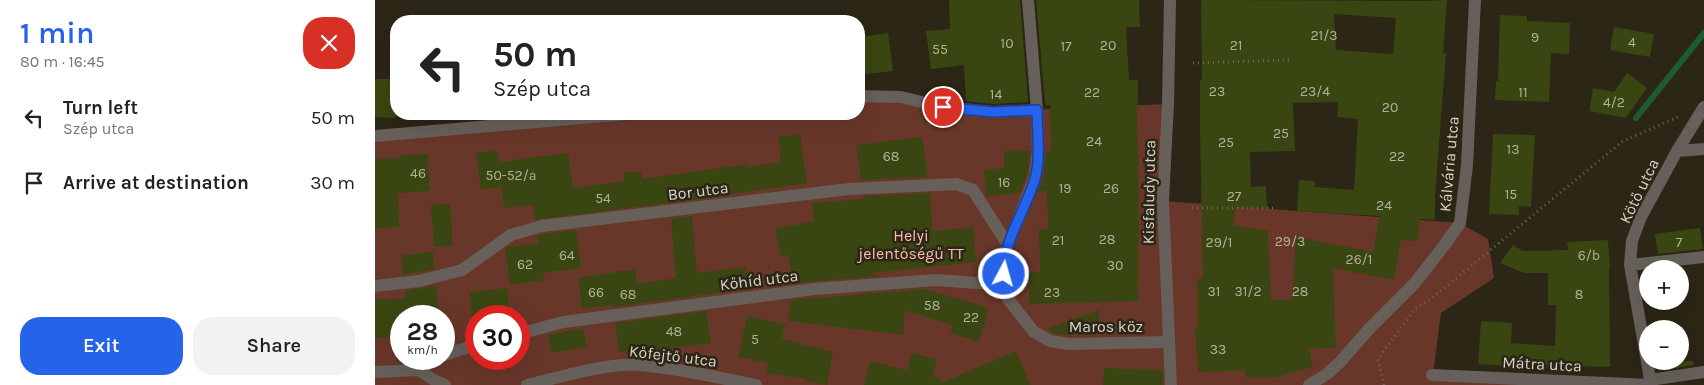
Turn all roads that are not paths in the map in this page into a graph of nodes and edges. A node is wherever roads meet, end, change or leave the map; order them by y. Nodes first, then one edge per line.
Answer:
1 (1028, 0) edge
2 (1170, 0) edge
3 (1475, 0) edge
4 (865, 96) edge
5 (1704, 107) edge
6 (1037, 110) junction
7 (558, 120) edge
8 (375, 136) edge
9 (1704, 149) edge
10 (1677, 150) junction
11 (1009, 245) junction
12 (1704, 258) edge
13 (1630, 265) junction
14 (1005, 285) junction
15 (375, 286) edge
16 (530, 331) edge
17 (1168, 342) junction
18 (418, 370) joint
19 (375, 372) edge
20 (1704, 372) edge
21 (1433, 375) dead end
22 (1650, 384) edge
23 (445, 385) edge
24 (527, 385) edge
25 (757, 385) edge
26 (1171, 385) edge
27 (1309, 385) edge

1 - 6 street, Maros köz
2 - 17 street, Kisfaludy utca
3 - 27 street, Kálvária utca
4 - 6 street
5 - 10 street, Kötő utca
6 - 11 street, Maros köz
7 - 8 street
9 - 10 street
10 - 13 street, Kötő utca
11 - 14 street, Maros köz
11 - 15 street, Bor utca
12 - 13 street
13 - 22 street, Kötő utca
14 - 16 street, Kőhíd utca
14 - 17 street, Maros köz
17 - 26 street, Kisfaludy utca
18 - 19 street
18 - 23 street
20 - 22 street, Mátra utca
21 - 22 street, Mátra utca
24 - 25 street, Kőfejtő utca

